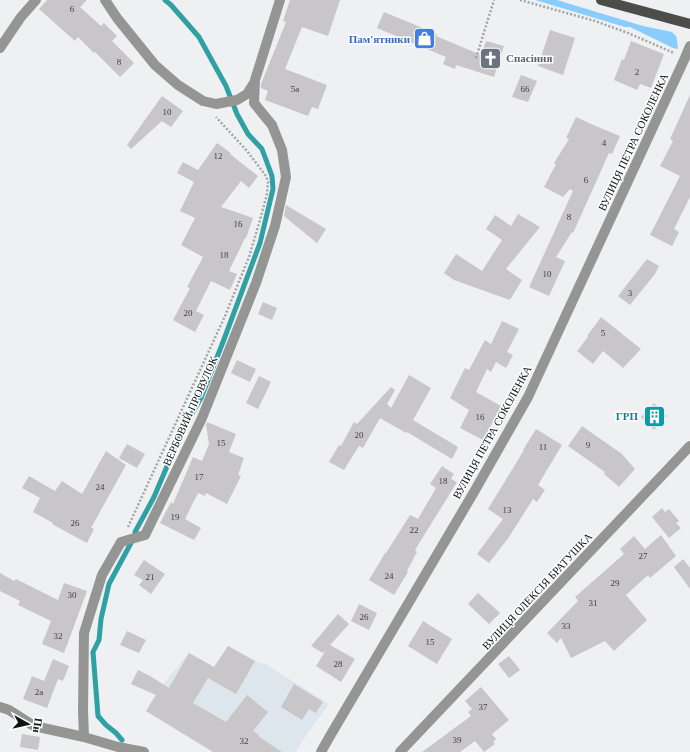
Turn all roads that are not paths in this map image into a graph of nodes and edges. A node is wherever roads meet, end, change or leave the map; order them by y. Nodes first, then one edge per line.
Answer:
1 (36, 0) edge
2 (105, 0) edge
3 (280, 0) edge
4 (602, 0) edge
5 (690, 24) edge
6 (690, 46) edge
7 (0, 48) edge
8 (255, 80) junction
9 (690, 446) edge
10 (0, 707) edge
11 (84, 737) junction
12 (144, 752) edge
13 (321, 752) edge
14 (400, 752) edge

1 - 7 street
2 - 8 street, ВЕРБОВИЙ ПРОВУЛОК
3 - 8 street, ВЕРБОВИЙ ПРОВУЛОК
4 - 5 main road
6 - 13 street, ВУЛИЦЯ ПЕТРА СОКОЛЕНКА
8 - 11 street, ВЕРБОВИЙ ПРОВУЛОК
9 - 14 street, ВУЛИЦЯ ОЛЕКСІЯ БРАТУШКА
10 - 11 street
11 - 12 street

